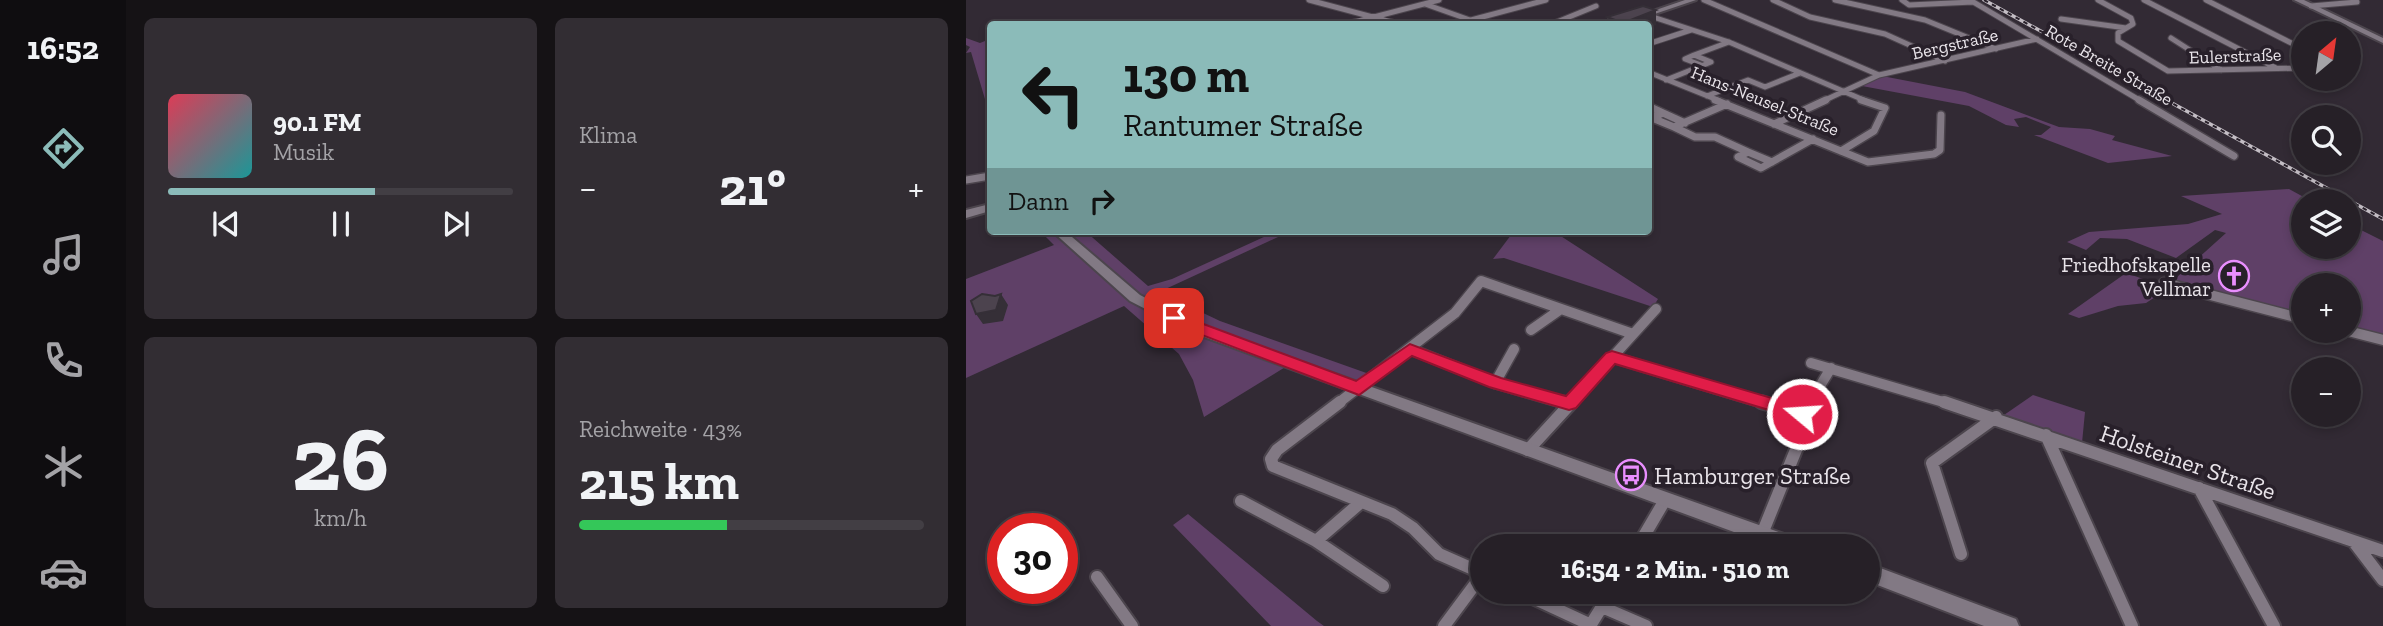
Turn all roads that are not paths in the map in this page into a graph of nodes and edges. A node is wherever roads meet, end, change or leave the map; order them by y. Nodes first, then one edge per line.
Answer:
1 (1309, 0) edge
2 (1439, 0) edge
3 (1546, 0) edge
4 (1692, 0) edge
5 (1704, 0) edge
6 (1773, 0) edge
7 (1835, 0) edge
8 (1902, 0) edge
9 (2098, 0) edge
10 (2144, 0) edge
11 (2206, 0) edge
12 (2298, 0) edge
13 (1972, 1) edge
14 (2357, 2) dead end
15 (1424, 4) junction
16 (1597, 6) dead end
17 (2311, 6) junction
18 (1478, 9) dead end
19 (1494, 14) junction
20 (1647, 15) junction
21 (1377, 17) junction
22 (2061, 19) dead end
23 (1471, 20) junction
24 (1360, 21) edge
25 (1390, 21) edge
26 (1467, 21) edge
27 (1560, 21) edge
28 (1628, 21) edge
29 (2126, 27) junction
30 (1692, 29) junction
31 (2171, 38) dead end
32 (2037, 39) junction
33 (2383, 41) edge
34 (1729, 42) junction
35 (1652, 43) edge
36 (2291, 43) edge
37 (1996, 49) junction
38 (1945, 61) junction
39 (2291, 68) edge
40 (2276, 69) junction
41 (2222, 71) junction
42 (1800, 73) junction
43 (1652, 74) edge
44 (1879, 75) junction
45 (1666, 80) junction
46 (1839, 92) junction
47 (1707, 96) junction
48 (1727, 104) junction
49 (1652, 108) edge
50 (1663, 113) junction
51 (1941, 115) dead end
52 (1685, 122) junction
53 (1774, 124) junction
54 (1674, 127) junction
55 (1813, 139) junction
56 (1841, 151) junction
57 (2234, 156) dead end
58 (987, 176) edge
59 (966, 180) edge
60 (987, 209) edge
61 (966, 214) edge
62 (1063, 235) edge
63 (2164, 283) dead end
64 (1561, 309) junction
65 (1656, 309) dead end
66 (2291, 316) edge
67 (1531, 330) dead end
68 (1633, 334) junction
69 (2361, 334) edge
70 (2383, 340) edge
71 (1410, 349) junction
72 (1514, 349) dead end
73 (1612, 357) junction
74 (1811, 363) dead end
75 (1831, 368) junction
76 (1495, 383) junction
77 (1359, 389) junction
78 (1569, 404) junction
79 (1802, 414) junction
80 (1996, 417) junction
81 (2046, 435) junction
82 (1528, 450) junction
83 (2199, 488) junction
84 (1665, 500) junction
85 (1241, 501) dead end
86 (1360, 503) junction
87 (1645, 534) edge
88 (1762, 534) joint
89 (1316, 541) junction
90 (2354, 541) junction
91 (2383, 551) edge
92 (1961, 554) dead end
93 (1470, 568) edge
94 (1097, 577) dead end
95 (1880, 578) edge
96 (2383, 580) edge
97 (1383, 586) dead end
98 (1470, 590) edge
99 (1545, 604) edge
100 (1604, 604) edge
101 (1602, 607) junction
102 (1980, 621) edge
103 (1132, 626) edge
104 (1444, 626) edge
105 (1590, 626) edge
106 (1646, 626) edge
107 (2009, 626) edge
108 (2132, 626) edge
109 (2274, 626) edge

1 - 21 street
2 - 15 street
3 - 19 street
4 - 20 street
5 - 44 street
6 - 38 street
7 - 37 street
8 - 13 street
9 - 29 street
10 - 40 street
11 - 36 street
12 - 17 street
13 - 32 street, Rote Breite Straße
14 - 17 street
15 - 21 street
15 - 23 street
16 - 27 street
17 - 33 street
18 - 19 street
19 - 23 street
20 - 28 street
20 - 30 street
21 - 24 street
21 - 25 street
22 - 29 street
23 - 26 street
29 - 41 street, Eulerstraße
30 - 34 street
30 - 35 street
31 - 41 street
32 - 37 street, Bergstraße
32 - 57 street, Rote Breite Straße
34 - 42 street
34 - 45 street
37 - 38 street, Bergstraße
38 - 44 street, Bergstraße
39 - 40 street, Eulerstraße
40 - 41 street, Eulerstraße
42 - 46 street
42 - 47 street
43 - 45 street, Hans-Neusel-Straße
44 - 46 street, Bergstraße
45 - 47 street, Hans-Neusel-Straße
46 - 53 street, Bergstraße
46 - 56 street
47 - 48 street, Hans-Neusel-Straße
48 - 52 street
48 - 53 street, Hans-Neusel-Straße
49 - 50 street
50 - 52 street
50 - 54 street
51 - 56 street, Hans-Neusel-Straße
52 - 54 street
53 - 55 street, Hans-Neusel-Straße
54 - 55 street
55 - 56 street, Hans-Neusel-Straße
58 - 59 street
60 - 61 street
62 - 77 street
63 - 66 street
64 - 67 street
64 - 68 street
64 - 71 street
65 - 68 street
68 - 73 street
69 - 70 street
71 - 76 street
71 - 77 street
72 - 76 street
73 - 78 street
73 - 79 street
74 - 75 street, Holsteiner Straße
75 - 79 street
75 - 80 street, Holsteiner Straße
76 - 78 street
77 - 82 street
77 - 86 street
78 - 82 street
79 - 88 street
80 - 81 street, Holsteiner Straße
80 - 92 street
81 - 83 street, Holsteiner Straße
81 - 108 street
82 - 84 street
83 - 90 street, Holsteiner Straße
83 - 109 street
84 - 87 street
84 - 88 street
85 - 89 street
86 - 89 street
86 - 93 street
89 - 97 street
90 - 91 street, Holsteiner Straße
90 - 96 street
94 - 103 street
95 - 102 street
98 - 104 street
99 - 105 street
100 - 101 street
101 - 105 street
101 - 106 street
102 - 107 street

